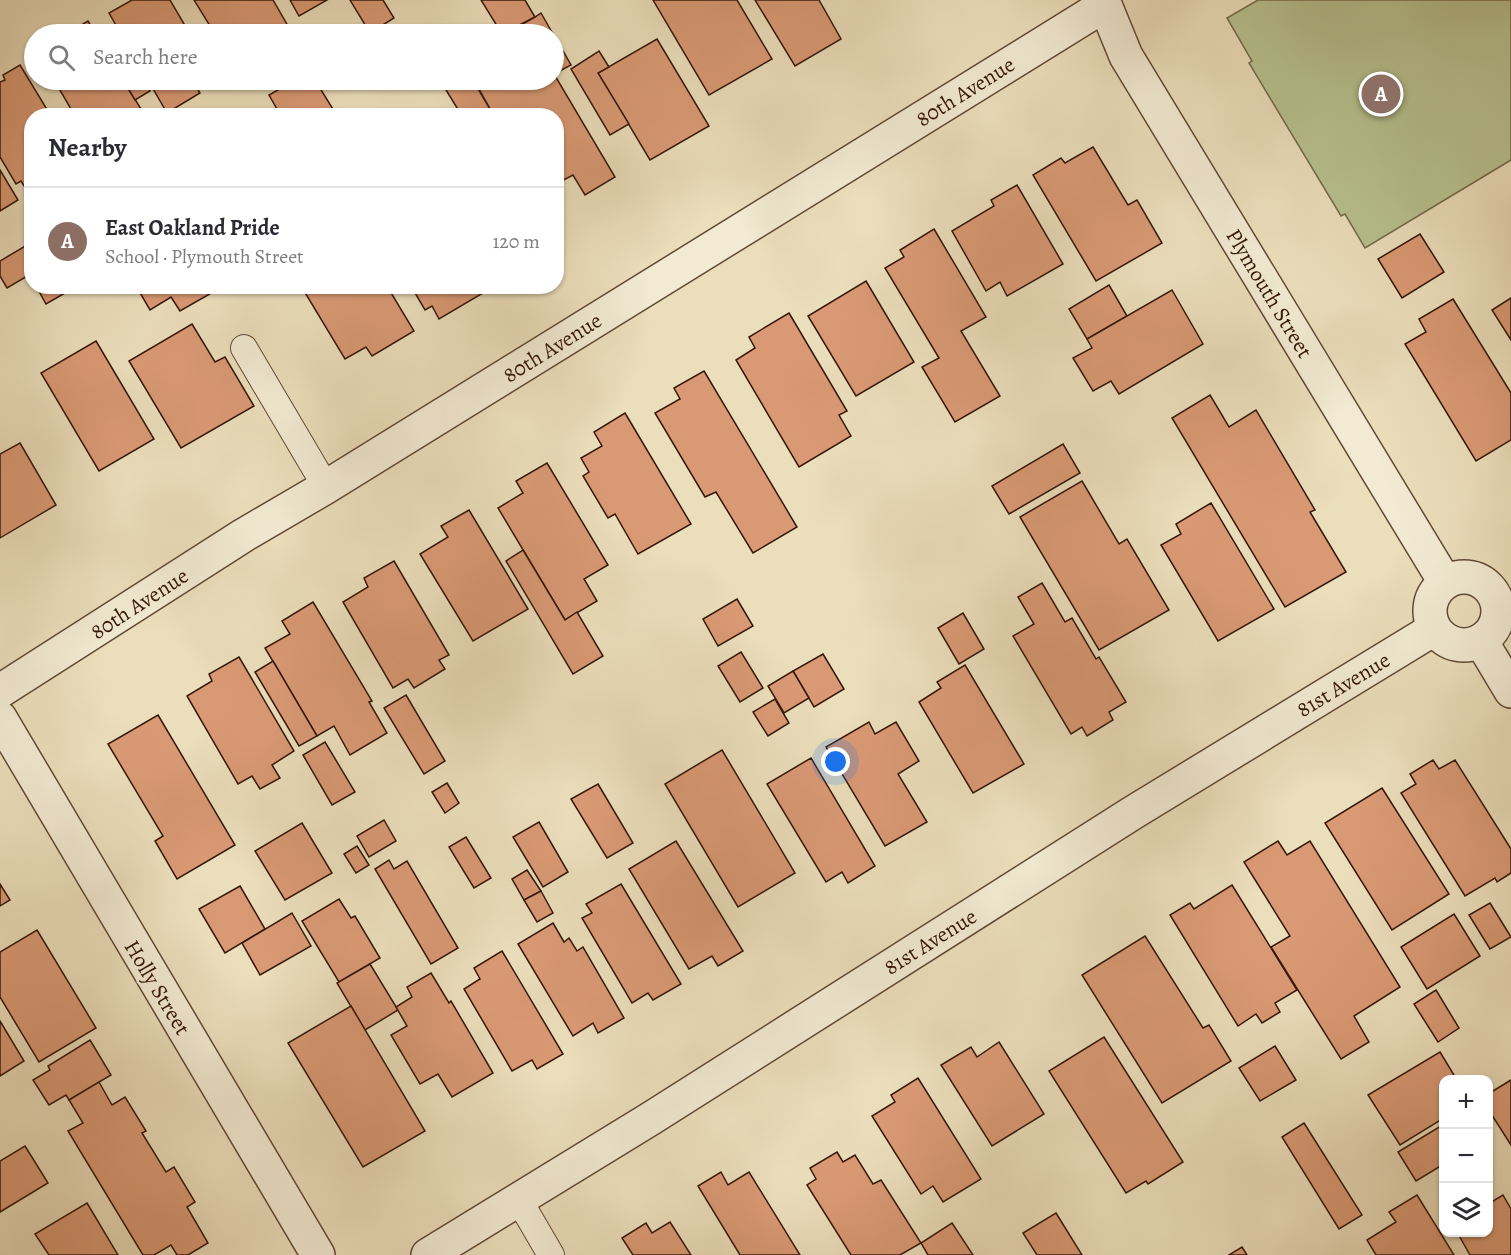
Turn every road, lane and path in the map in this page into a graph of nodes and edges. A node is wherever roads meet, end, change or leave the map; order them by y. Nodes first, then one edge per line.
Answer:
1 (1104, 3) edge
2 (244, 348) dead end
3 (326, 487) junction
4 (1445, 582) junction
5 (1502, 588) edge
6 (1434, 629) junction
7 (1481, 641) junction
8 (0, 691) edge
9 (1511, 691) edge
10 (0, 718) edge
11 (519, 1200) junction
12 (318, 1255) edge
13 (428, 1255) edge
14 (551, 1255) edge

1 - 3 street, 80th Avenue
1 - 4 street, Plymouth Street
2 - 3 lane
3 - 8 street, 80th Avenue
4 - 5 street
4 - 6 street
5 - 7 street
6 - 7 street
6 - 11 street, 81st Avenue
7 - 9 street
10 - 12 street, Holly Street
11 - 13 street, 81st Avenue
11 - 14 lane

